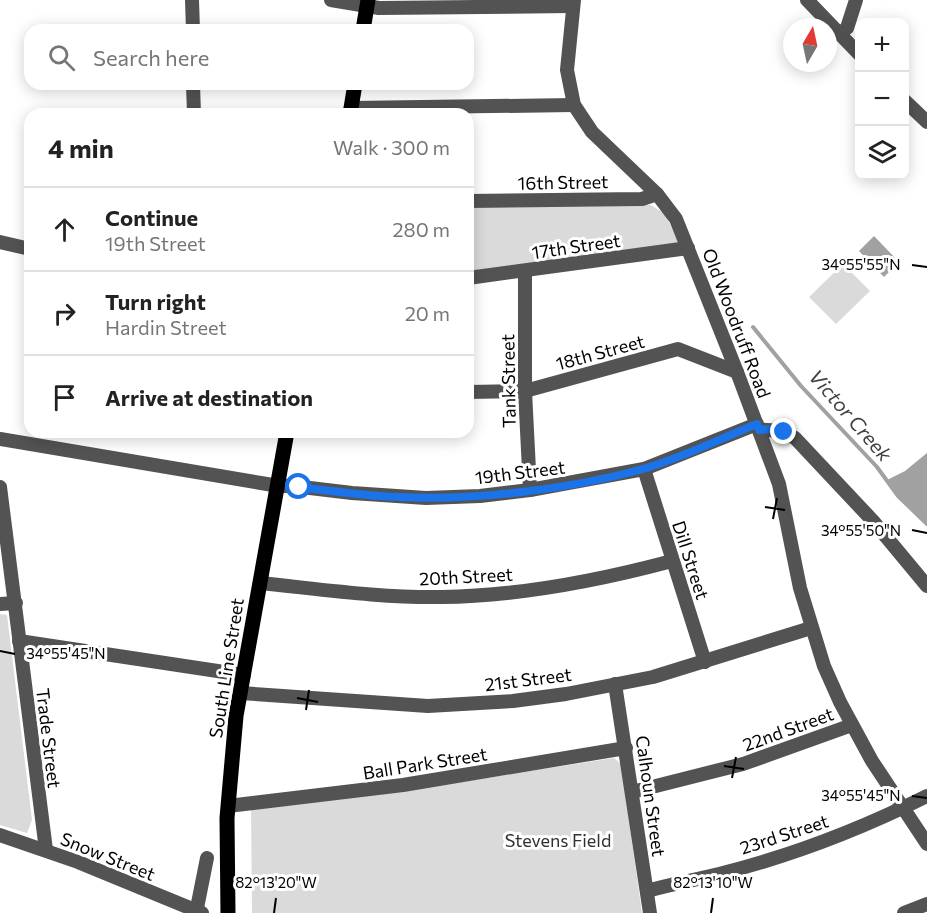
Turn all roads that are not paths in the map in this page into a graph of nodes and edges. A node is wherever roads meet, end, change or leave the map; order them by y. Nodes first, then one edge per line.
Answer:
1 (192, 0) edge
2 (331, 0) edge
3 (807, 0) edge
4 (856, 0) edge
5 (367, 3) edge
6 (573, 3) edge
7 (193, 24) edge
8 (364, 24) edge
9 (839, 34) junction
10 (855, 50) edge
11 (193, 90) edge
12 (354, 90) edge
13 (574, 105) junction
14 (909, 105) edge
15 (194, 108) edge
16 (351, 108) edge
17 (462, 108) edge
18 (927, 122) edge
19 (657, 194) junction
20 (474, 201) edge
21 (0, 242) edge
22 (24, 248) edge
23 (688, 248) junction
24 (525, 271) junction
25 (474, 277) edge
26 (737, 372) junction
27 (525, 391) junction
28 (474, 392) edge
29 (758, 427) junction
30 (287, 438) edge
31 (0, 439) edge
32 (644, 469) junction
33 (0, 486) edge
34 (279, 486) junction
35 (530, 490) junction
36 (672, 561) junction
37 (260, 583) junction
38 (927, 586) edge
39 (16, 603) junction
40 (0, 604) edge
41 (811, 628) junction
42 (19, 641) junction
43 (705, 662) junction
44 (244, 675) junction
45 (615, 684) junction
46 (240, 693) junction
47 (852, 725) junction
48 (626, 748) junction
49 (632, 792) junction
50 (927, 796) edge
51 (228, 807) junction
52 (902, 808) junction
53 (0, 835) edge
54 (927, 844) edge
55 (46, 850) junction
56 (207, 858) dead end
57 (647, 891) junction
58 (927, 904) edge
59 (198, 912) edge
60 (228, 913) edge
61 (650, 913) edge
62 (904, 913) edge

1 - 7 street
2 - 5 street
3 - 9 street
4 - 9 street
5 - 6 street
5 - 8 main road
6 - 13 street, Old Woodruff Road
9 - 10 street
11 - 15 street
12 - 16 main road
13 - 17 street
13 - 19 street, Old Woodruff Road
14 - 18 street
19 - 20 street, 16th Street
19 - 23 street, Old Woodruff Road
21 - 22 street
23 - 24 street, 17th Street
23 - 26 street, Old Woodruff Road
24 - 25 street, 17th Street
24 - 27 street, Tank Street
26 - 27 street, 18th Street
26 - 29 street, Old Woodruff Road
27 - 28 street, 18th Street
27 - 35 street, Tank Street
29 - 32 street, 19th Street
29 - 38 street
29 - 41 street, Old Woodruff Road
30 - 34 main road, South Line Street
31 - 34 street, 19th Street
32 - 35 street, 19th Street
32 - 36 street, Dill Street
33 - 39 street, Trade Street
34 - 35 street, 19th Street
34 - 37 main road, South Line Street
36 - 37 street, 20th Street
36 - 43 street, Dill Street
37 - 44 main road, South Line Street
39 - 40 street
39 - 42 street, Trade Street
41 - 43 street, 21st Street
41 - 47 street, Old Woodruff Road
42 - 44 street
42 - 55 street, Trade Street
43 - 45 street, 21st Street
44 - 46 main road, South Line Street
45 - 46 street, 21st Street
45 - 48 street, Calhoun Street
46 - 51 main road, South Line Street
47 - 49 street, 22nd Street
47 - 52 street, Old Woodruff Road
48 - 49 street, Calhoun Street
48 - 51 street, Ball Park Street
49 - 57 street, Calhoun Street
50 - 52 street, 23rd Street
51 - 60 main road, South Line Street
52 - 54 street, Old Woodruff Road
52 - 57 street, 23rd Street
53 - 55 street, Snow Street
55 - 59 street, Snow Street
56 - 59 street
57 - 61 street, Calhoun Street
58 - 62 street

